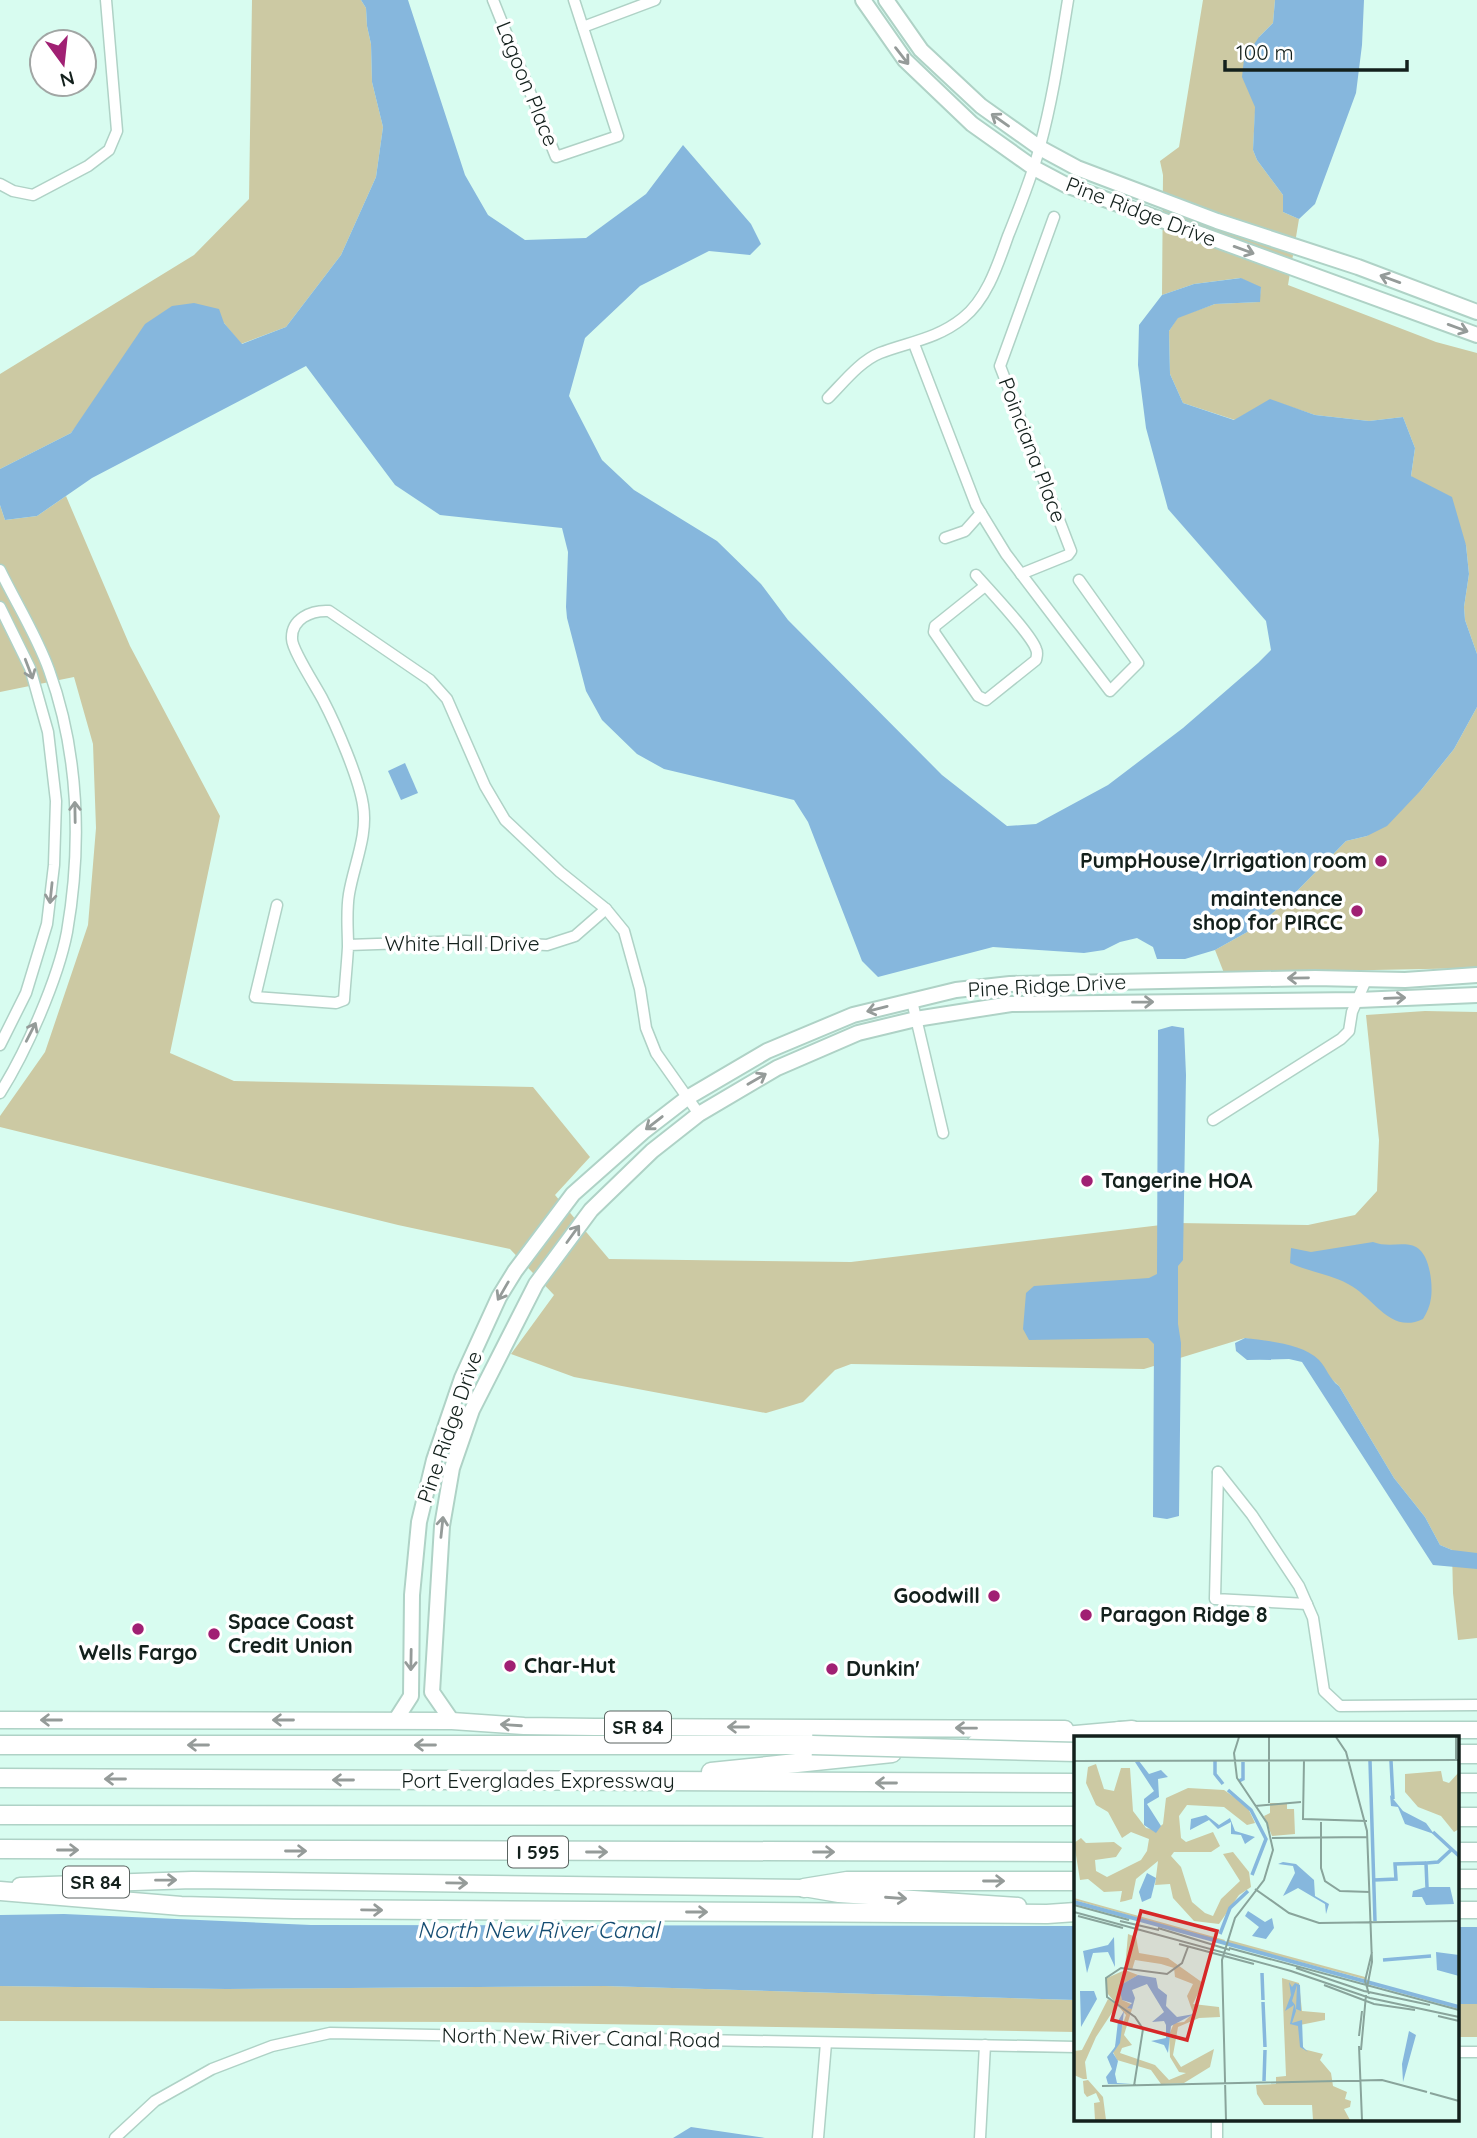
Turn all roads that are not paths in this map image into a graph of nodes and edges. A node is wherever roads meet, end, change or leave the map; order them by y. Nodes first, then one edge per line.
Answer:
1 (106, 0) edge
2 (493, 0) edge
3 (573, 0) edge
4 (655, 0) edge
5 (863, 0) edge
6 (886, 0) edge
7 (1068, 0) edge
8 (583, 27) junction
9 (1040, 148) junction
10 (1034, 168) junction
11 (0, 184) edge
12 (1054, 217) dead end
13 (1477, 312) edge
14 (1477, 335) edge
15 (914, 344) junction
16 (828, 398) dead end
17 (981, 513) junction
18 (945, 538) dead end
19 (0, 570) edge
20 (1021, 574) junction
21 (976, 576) dead end
22 (1079, 580) dead end
23 (985, 586) junction
24 (0, 607) edge
25 (277, 905) dead end
26 (607, 909) junction
27 (348, 945) junction
28 (1477, 975) edge
29 (1366, 980) junction
30 (1477, 995) edge
31 (1358, 1000) junction
32 (912, 1001) junction
33 (916, 1019) junction
34 (0, 1045) edge
35 (0, 1093) edge
36 (687, 1098) junction
37 (699, 1114) junction
38 (1213, 1120) dead end
39 (943, 1133) dead end
40 (1307, 1604) junction
41 (1477, 1705) edge
42 (0, 1720) edge
43 (395, 1721) junction
44 (452, 1721) junction
45 (1132, 1730) junction
46 (1477, 1730) edge
47 (0, 1745) edge
48 (1074, 1752) edge
49 (0, 1778) edge
50 (632, 1782) junction
51 (1074, 1783) edge
52 (0, 1815) edge
53 (1074, 1816) edge
54 (0, 1849) edge
55 (1074, 1852) edge
56 (1074, 1881) edge
57 (804, 1888) junction
58 (0, 1889) edge
59 (1074, 1911) edge
60 (1074, 1911) edge
61 (825, 2043) junction
62 (985, 2045) junction
63 (1074, 2047) edge
64 (1217, 2120) edge
65 (115, 2138) edge
66 (818, 2138) edge
67 (980, 2138) edge
68 (1217, 2138) edge

1 - 11 street
2 - 8 street, Lagoon Place
3 - 8 street, Lagoon Place
4 - 8 street
5 -> 10 street, Pine Ridge Drive
9 -> 6 street, Pine Ridge Drive
7 - 9 street
9 - 10 street
13 -> 9 street, Pine Ridge Drive
10 -> 14 street, Pine Ridge Drive
10 - 15 street
12 - 20 street, Poinciana Place
15 - 16 street
15 - 17 street
17 - 18 street
17 - 20 street
35 -> 19 street
20 - 22 street
21 - 23 street
23 - 23 street
24 -> 34 street
25 - 27 street
26 - 27 street, White Hall Drive
26 - 27 street
26 - 36 street
28 - 29 street, Pine Ridge Drive
29 - 31 street
29 -> 32 street, Pine Ridge Drive
31 -> 30 street, Pine Ridge Drive
33 -> 31 street, Pine Ridge Drive
31 - 38 street
32 - 33 street
32 -> 36 street, Pine Ridge Drive
37 -> 33 street, Pine Ridge Drive
33 - 39 street
36 - 37 street
36 -> 43 street, Pine Ridge Drive
44 -> 37 street, Pine Ridge Drive
40 - 40 street
40 - 41 street
43 -> 42 main road, SR 84
43 - 44 main road, SR 84
45 -> 44 main road, SR 84
45 - 46 main road, SR 84
45 - 50 highway
48 -> 47 highway, bridge
50 -> 49 highway, Port Everglades Expressway
51 -> 50 highway, Port Everglades Expressway
52 - 53 highway
54 -> 55 highway, I 595
57 -> 56 highway
58 -> 57 main road, SR 84
57 -> 59 main road, SR 84
58 -> 60 highway
61 - 62 street, North New River Canal Road
61 - 65 street, North New River Canal Road
61 - 66 street
62 - 63 street, North New River Canal Road
62 - 67 street
64 - 68 street

